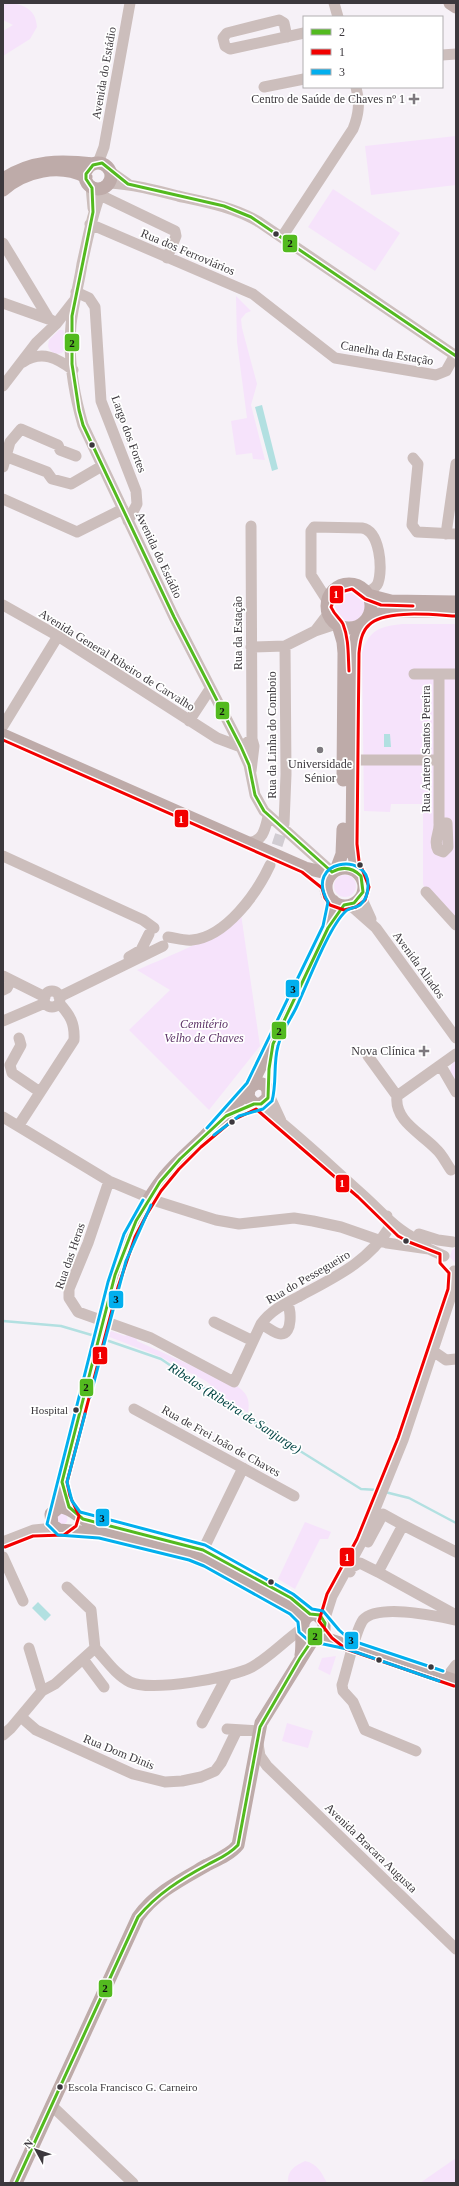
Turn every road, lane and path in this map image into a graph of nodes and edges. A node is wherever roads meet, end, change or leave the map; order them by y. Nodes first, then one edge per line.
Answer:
1 (130, 3) edge
2 (334, 3) edge
3 (450, 3) edge
4 (456, 6) edge
5 (338, 16) edge
6 (303, 33) edge
7 (287, 37) junction
8 (456, 54) edge
9 (443, 55) edge
10 (303, 79) edge
11 (264, 87) dead end
12 (356, 88) edge
13 (100, 177) junction
14 (3, 179) edge
15 (3, 190) edge
16 (90, 224) junction
17 (282, 238) junction
18 (3, 243) edge
19 (167, 258) junction
20 (75, 296) junction
21 (3, 303) edge
22 (272, 310) joint
23 (52, 321) junction
24 (71, 327) junction
25 (44, 336) junction
26 (44, 355) junction
27 (71, 355) junction
28 (456, 356) edge
29 (56, 359) junction
30 (22, 362) junction
31 (73, 370) junction
32 (3, 386) edge
33 (76, 456) dead end
34 (413, 458) dead end
35 (4, 461) edge
36 (456, 464) edge
37 (102, 466) junction
38 (3, 499) edge
39 (123, 509) junction
40 (128, 520) junction
41 (251, 526) dead end
42 (451, 534) edge
43 (367, 594) junction
44 (327, 600) junction
45 (456, 602) edge
46 (3, 605) edge
47 (456, 611) edge
48 (334, 621) junction
49 (365, 621) junction
50 (58, 636) junction
51 (285, 646) junction
52 (251, 647) junction
53 (414, 674) dead end
54 (439, 674) junction
55 (456, 674) edge
56 (210, 689) junction
57 (189, 721) junction
58 (230, 728) junction
59 (4, 736) edge
60 (216, 738) junction
61 (252, 739) junction
62 (241, 747) junction
63 (353, 760) junction
64 (439, 760) junction
65 (251, 773) junction
66 (268, 817) junction
67 (439, 823) dead end
68 (284, 824) tunnel mouth
69 (248, 843) junction
70 (3, 856) edge
71 (270, 865) tunnel mouth
72 (357, 872) junction
73 (331, 875) junction
74 (426, 892) dead end
75 (361, 897) junction
76 (342, 904) junction
77 (456, 924) edge
78 (376, 928) junction
79 (151, 931) junction
80 (165, 941) junction
81 (7, 978) edge
82 (3, 990) edge
83 (52, 998) junction
84 (3, 1021) edge
85 (19, 1038) dead end
86 (456, 1039) edge
87 (273, 1044) junction
88 (456, 1053) edge
89 (368, 1056) dead end
90 (441, 1066) junction
91 (250, 1087) junction
92 (40, 1092) junction
93 (268, 1092) junction
94 (456, 1092) edge
95 (397, 1096) junction
96 (256, 1104) junction
97 (226, 1116) junction
98 (3, 1117) edge
99 (282, 1123) junction
100 (19, 1126) junction
101 (451, 1170) dead end
102 (109, 1181) junction
103 (387, 1216) junction
104 (380, 1241) junction
105 (455, 1241) edge
106 (445, 1254) junction
107 (455, 1271) edge
108 (287, 1303) junction
109 (214, 1322) dead end
110 (261, 1324) junction
111 (253, 1341) junction
112 (433, 1351) junction
113 (456, 1359) edge
114 (234, 1382) joint
115 (134, 1408) dead end
116 (243, 1468) junction
117 (62, 1482) junction
118 (294, 1496) dead end
119 (71, 1512) junction
120 (57, 1521) junction
121 (403, 1525) junction
122 (3, 1542) edge
123 (203, 1550) junction
124 (456, 1552) edge
125 (355, 1555) junction
126 (3, 1556) edge
127 (378, 1572) junction
128 (67, 1588) dead end
129 (335, 1592) junction
130 (23, 1601) dead end
131 (456, 1615) edge
132 (456, 1620) edge
133 (306, 1621) junction
134 (325, 1622) junction
135 (316, 1636) junction
136 (351, 1645) junction
137 (29, 1648) dead end
138 (95, 1648) junction
139 (300, 1658) junction
140 (83, 1659) junction
141 (456, 1665) edge
142 (228, 1676) junction
143 (451, 1679) edge
144 (104, 1687) dead end
145 (42, 1691) junction
146 (21, 1717) junction
147 (202, 1723) dead end
148 (6, 1728) edge
149 (258, 1736) junction
150 (416, 1751) dead end
151 (267, 1766) junction
152 (249, 1778) junction
153 (456, 1949) edge
154 (51, 2105) junction
155 (19, 2181) edge
156 (133, 2183) edge

1 - 13 street, Avenida do Estádio
2 - 5 street
3 - 4 main road
6 - 7 street
7 - 7 street
8 - 9 street
10 - 11 street
12 - 17 street
13 - 14 main road
13 - 15 main road
13 - 16 street, Avenida do Estádio
13 - 17 street
13 - 19 street
16 - 19 street, Rua dos Ferroviários
16 - 20 street, Avenida do Estádio
17 - 28 street
18 - 23 street
19 - 22 street, Rua dos Ferroviários
20 - 23 street
20 - 24 street, Avenida do Estádio
20 - 40 street, Largo dos Fortes
21 - 23 street
22 - 28 street, Canelha da Estação
23 - 24 street
23 - 25 street
24 - 27 street, Avenida do Estádio
25 - 26 street
25 - 30 street
26 - 29 street
26 - 30 street
27 - 29 street
27 - 31 street, Avenida do Estádio
29 - 31 street
30 - 32 street
31 - 37 street, Avenida do Estádio
33 - 35 street
34 - 42 street
35 - 37 street
36 - 42 street
37 - 39 street, Avenida do Estádio
38 - 39 street
39 - 40 street, Avenida do Estádio
40 - 56 street, Avenida do Estádio
41 - 52 street, Rua da Estação
43 - 44 main road
43 - 44 street
43 - 45 main road
43 - 49 main road
44 - 48 main road
46 - 50 street, Avenida General Ribeiro de Carvalho
47 - 49 main road
48 - 49 main road
48 - 51 street
48 - 73 main road
49 - 63 main road
50 - 57 street, Avenida General Ribeiro de Carvalho
50 - 59 street
51 - 52 street
51 - 68 street, Rua da Linha do Comboio
52 - 61 street, Rua da Estação
53 - 54 street
54 - 55 street
54 - 64 street, Rua Antero Santos Pereira
56 - 57 street
56 - 58 street, Avenida do Estádio
57 - 60 street, Avenida General Ribeiro de Carvalho
58 - 60 street
58 - 62 street, Avenida do Estádio
59 - 69 main road
60 - 62 street, Avenida General Ribeiro de Carvalho
61 - 62 street
61 - 65 street, Rua da Estação
62 - 65 street, Avenida do Estádio
63 - 64 street
63 - 72 main road
64 - 67 street, Rua Antero Santos Pereira
65 - 66 street, Avenida do Estádio
66 - 69 street
66 - 73 street, Avenida do Estádio
69 - 73 main road
70 - 79 street
71 - 80 street
72 - 73 main road
72 - 75 main road
73 - 76 main road
74 - 77 street
75 - 76 main road
75 - 78 street
76 - 78 street
76 - 87 main road
78 - 86 street, Avenida Aliados
79 - 80 street
79 - 80 street
79 - 83 street
80 - 83 street
81 - 82 street
81 - 83 street
83 - 84 street
83 - 92 street
85 - 92 street
87 - 91 main road
87 - 93 main road
88 - 90 street
89 - 95 street
90 - 94 street
90 - 95 street
91 - 93 main road
91 - 96 main road
91 - 97 main road
92 - 100 street
93 - 96 main road
93 - 99 street
95 - 101 street
96 - 97 main road
96 - 99 street
97 - 117 main road, bridge
98 - 100 street
99 - 103 street
100 - 102 street
102 - 104 street
102 - 114 street, Rua das Heras
103 - 104 street, Rua do Pessegueiro
103 - 105 street
103 - 106 street
104 - 106 street
104 - 108 street, Rua do Pessegueiro
105 - 106 street
106 - 107 street
107 - 112 street
108 - 110 street, Rua do Pessegueiro
108 - 110 street
109 - 111 street
110 - 111 street, Rua do Pessegueiro
111 - 114 street, Rua do Pessegueiro
112 - 113 street
112 - 125 street
115 - 116 street, Rua de Frei João de Chaves
116 - 118 street, Rua de Frei João de Chaves
116 - 123 street
117 - 119 main road
117 - 120 main road
119 - 120 main road
119 - 120 main road
119 - 123 main road
120 - 122 street
120 - 133 main road
121 - 124 street
121 - 125 street
121 - 127 street
123 - 133 main road
125 - 129 street
126 - 130 street
127 - 129 street
127 - 131 street
128 - 138 street
129 - 133 street
129 - 134 street
132 - 136 street
133 - 134 main road
133 - 135 main road
133 - 139 main road
133 - 142 street
134 - 135 main road
134 - 136 main road
135 - 136 main road
135 - 139 main road
136 - 143 main road
136 - 150 street
137 - 145 street
138 - 140 street
138 - 142 street
139 - 149 main road
140 - 144 street
140 - 145 street
141 - 143 street
142 - 147 street
145 - 146 street
146 - 148 street
146 - 149 street, Rua Dom Dinis
149 - 151 street, Avenida Bracara Augusta
149 - 152 main road
151 - 152 street
151 - 153 street, Avenida Bracara Augusta
152 - 154 main road
154 - 155 main road
154 - 156 street

